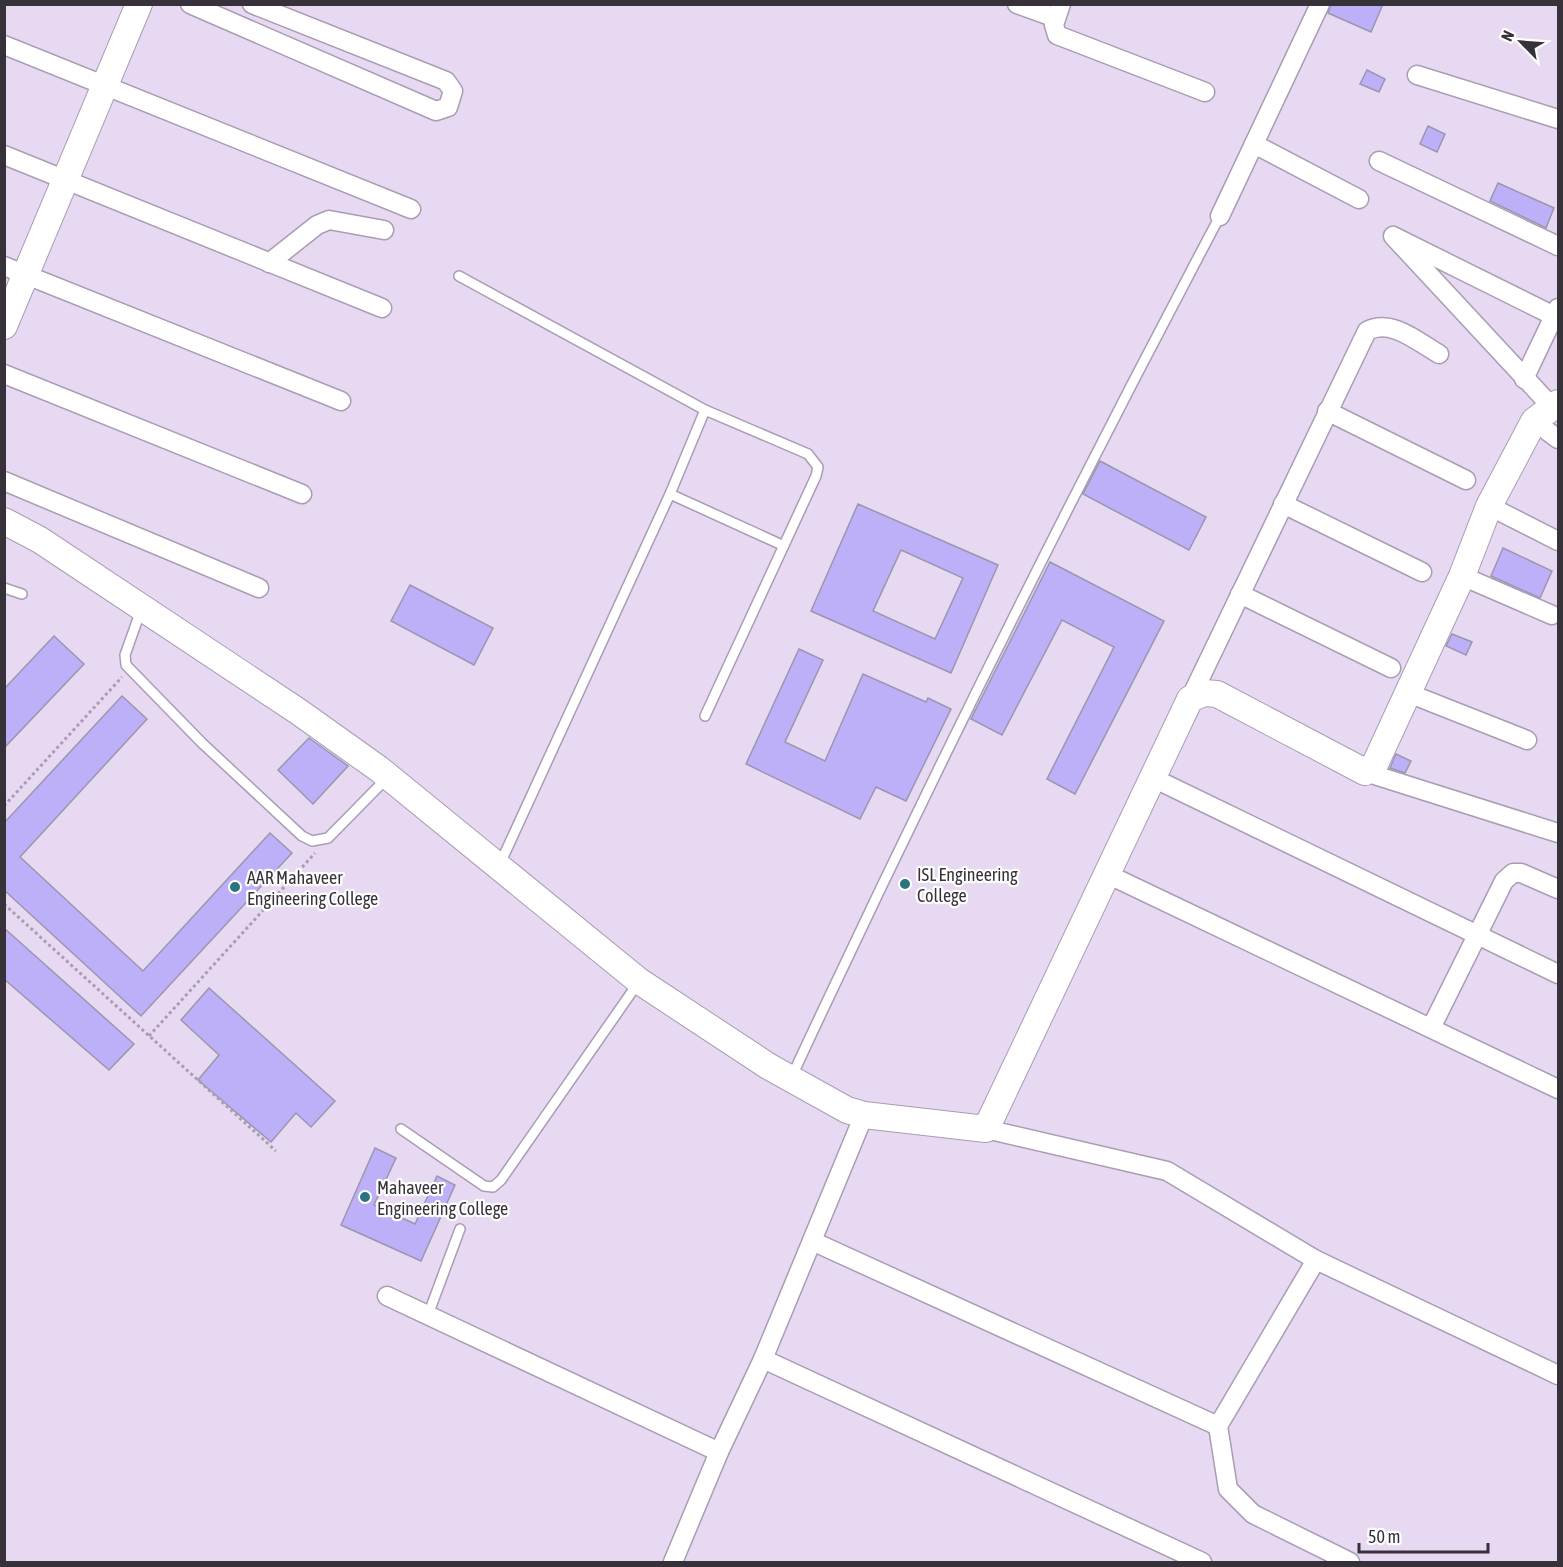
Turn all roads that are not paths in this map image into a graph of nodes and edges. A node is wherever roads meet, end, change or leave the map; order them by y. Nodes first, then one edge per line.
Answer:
1 (139, 4) edge
2 (190, 4) edge
3 (252, 4) edge
4 (1017, 4) edge
5 (1320, 4) edge
6 (1059, 11) edge
7 (4, 45) edge
8 (1417, 75) dead end
9 (105, 87) junction
10 (1205, 92) dead end
11 (1558, 119) edge
12 (1254, 144) junction
13 (4, 155) edge
14 (1379, 161) dead end
15 (66, 180) junction
16 (1359, 199) dead end
17 (411, 209) dead end
18 (1220, 216) joint
19 (384, 230) dead end
20 (1558, 246) edge
21 (269, 263) junction
22 (15, 270) edge
23 (459, 276) dead end
24 (382, 308) dead end
25 (1556, 312) edge
26 (4, 326) edge
27 (1439, 354) dead end
28 (4, 374) edge
29 (1524, 379) junction
30 (341, 401) dead end
31 (705, 410) junction
32 (1548, 410) edge
33 (1327, 411) junction
34 (1558, 439) edge
35 (1466, 480) dead end
36 (4, 481) edge
37 (302, 494) dead end
38 (670, 494) junction
39 (1283, 504) junction
40 (1489, 506) junction
41 (4, 520) edge
42 (1558, 541) edge
43 (782, 544) junction
44 (1422, 572) dead end
45 (1462, 576) junction
46 (4, 588) edge
47 (260, 588) dead end
48 (22, 594) dead end
49 (1240, 594) junction
50 (142, 608) junction
51 (1552, 615) dead end
52 (1391, 668) dead end
53 (1408, 693) junction
54 (1190, 699) junction
55 (705, 716) dead end
56 (1527, 740) dead end
57 (1365, 772) junction
58 (388, 777) junction
59 (1153, 778) junction
60 (1558, 833) edge
61 (499, 866) junction
62 (1107, 874) junction
63 (1558, 889) edge
64 (1478, 935) junction
65 (1558, 974) edge
66 (639, 981) junction
67 (1431, 1028) junction
68 (790, 1079) junction
69 (1558, 1089) edge
70 (864, 1115) junction
71 (401, 1129) dead end
72 (986, 1129) junction
73 (460, 1229) dead end
74 (812, 1240) junction
75 (1316, 1260) junction
76 (387, 1296) dead end
77 (428, 1315) junction
78 (763, 1359) junction
79 (1558, 1375) edge
80 (1218, 1426) junction
81 (719, 1452) junction
82 (673, 1563) edge
83 (1202, 1563) edge
84 (1350, 1563) edge

1 - 9 street
2 - 3 street
4 - 6 street
5 - 12 street
6 - 10 street
7 - 9 street
8 - 11 street
9 - 15 street
9 - 17 street
12 - 16 street
12 - 18 street
13 - 15 street
14 - 20 street
15 - 21 street
15 - 22 street
18 - 68 lane
19 - 21 street
21 - 24 street
22 - 26 street
22 - 30 street
23 - 31 lane
25 - 29 street
25 - 29 street
27 - 33 street
28 - 37 street
29 - 32 street
31 - 38 lane
31 - 43 lane
32 - 34 street
32 - 40 street
33 - 35 street
33 - 39 street
36 - 47 street
38 - 43 lane
38 - 61 lane
39 - 44 street
39 - 49 street
40 - 42 street
40 - 45 street
41 - 50 street
43 - 55 lane
45 - 51 street
45 - 53 street
46 - 48 lane
49 - 52 street
49 - 54 street
50 - 58 street
50 - 58 lane
53 - 56 street
53 - 57 street
54 - 57 street
54 - 59 street
57 - 60 street
58 - 61 street
59 - 62 street
59 - 64 street
61 - 66 street
62 - 67 street
62 - 72 street
63 - 64 street
64 - 65 street
64 - 67 street
66 - 68 street
66 - 71 lane
67 - 69 street
68 - 70 street
70 - 72 street
70 - 74 street
72 - 75 street
73 - 77 lane
74 - 78 street
74 - 80 street
75 - 79 street
75 - 80 street
76 - 77 street
77 - 81 street
78 - 81 street
78 - 83 street
80 - 84 street
81 - 82 street

